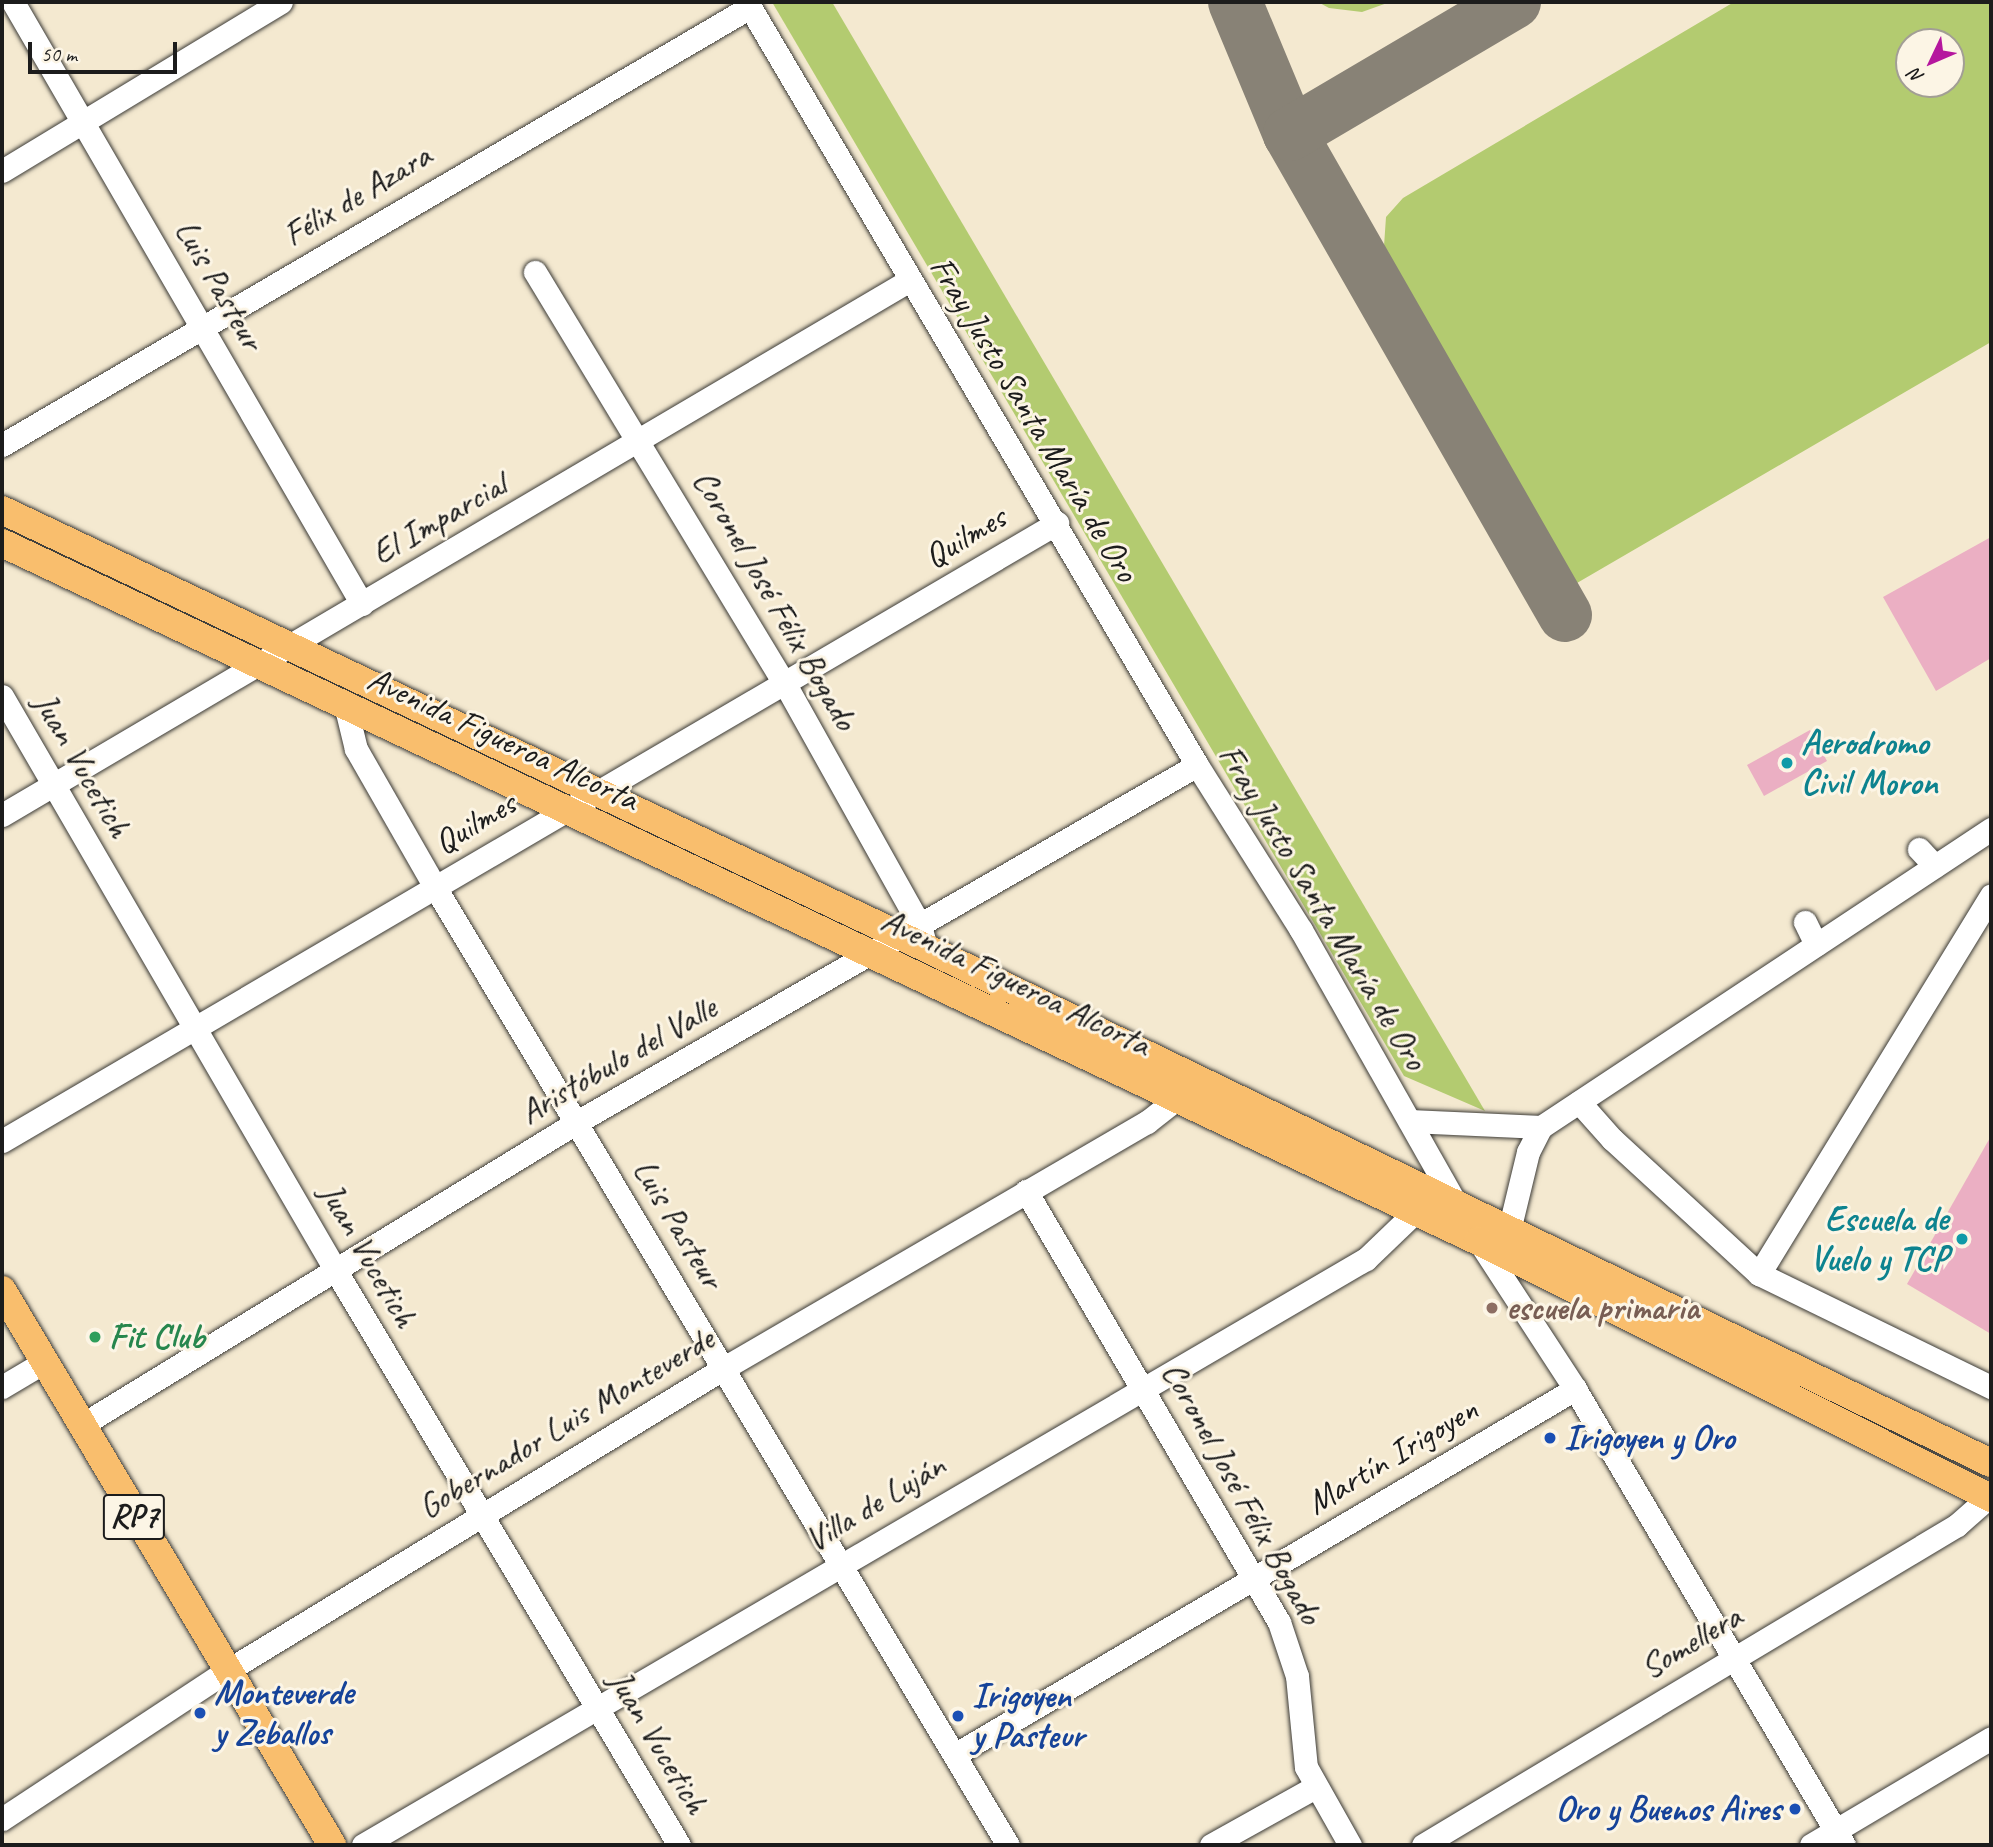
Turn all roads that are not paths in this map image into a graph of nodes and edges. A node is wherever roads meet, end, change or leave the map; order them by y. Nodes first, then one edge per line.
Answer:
1 (13, 2) edge
2 (281, 2) edge
3 (748, 4) edge
4 (85, 122) junction
5 (2, 171) edge
6 (535, 272) dead end
7 (910, 280) junction
8 (203, 327) junction
9 (640, 441) junction
10 (2, 445) edge
11 (2, 510) edge
12 (1057, 523) junction
13 (2, 543) edge
14 (362, 604) junction
15 (292, 647) junction
16 (260, 664) junction
17 (785, 684) junction
18 (2, 696) edge
19 (345, 705) junction
20 (1197, 765) junction
21 (54, 785) junction
22 (598, 792) junction
23 (564, 810) junction
24 (2, 815) edge
25 (1991, 829) edge
26 (1919, 849) dead end
27 (1935, 866) junction
28 (435, 887) junction
29 (1991, 895) edge
30 (1805, 922) dead end
31 (1816, 945) junction
32 (916, 946) junction
33 (874, 953) junction
34 (196, 1029) junction
35 (1175, 1100) junction
36 (1579, 1102) junction
37 (1410, 1121) junction
38 (576, 1122) junction
39 (1541, 1127) junction
40 (2, 1141) edge
41 (1026, 1191) junction
42 (1456, 1204) junction
43 (1415, 1213) junction
44 (1478, 1241) junction
45 (1507, 1241) junction
46 (336, 1271) junction
47 (1759, 1274) junction
48 (2, 1290) edge
49 (44, 1362) junction
50 (724, 1368) junction
51 (1143, 1385) junction
52 (2, 1387) edge
53 (1991, 1387) edge
54 (1575, 1389) junction
55 (80, 1426) junction
56 (1991, 1462) edge
57 (1991, 1497) edge
58 (481, 1516) junction
59 (841, 1564) junction
60 (1255, 1578) junction
61 (1733, 1656) junction
62 (225, 1672) junction
63 (597, 1708) junction
64 (1991, 1738) edge
65 (956, 1754) junction
66 (1315, 1787) junction
67 (2, 1819) edge
68 (1840, 1838) edge
69 (332, 1845) edge
70 (363, 1845) edge
71 (679, 1845) edge
72 (1008, 1845) edge
73 (1211, 1845) edge
74 (1350, 1845) edge
75 (1423, 1845) edge
76 (1811, 1845) edge

1 - 4 street, Luis Pasteur
2 - 4 street
3 - 7 street, Fray Justo Santa María de Oro
3 - 8 street, Félix de Azara
4 - 5 street
4 - 8 street, Luis Pasteur
6 - 9 street, Coronel José Félix Bogado
7 - 9 street, El Imparcial
7 - 12 street, Fray Justo Santa María de Oro
8 - 10 street, Félix de Azara
8 - 14 street, Luis Pasteur
9 - 14 street, El Imparcial
9 - 17 street, Coronel José Félix Bogado
11 - 15 main road, Avenida Figueroa Alcorta
12 - 17 street, Quilmes
12 - 20 street, Fray Justo Santa María de Oro
13 - 16 main road, Avenida Figueroa Alcorta
14 - 15 street, El Imparcial
15 - 16 street, El Imparcial
15 - 22 main road, Avenida Figueroa Alcorta
16 - 19 main road, Avenida Figueroa Alcorta
16 - 21 street, El Imparcial
17 - 22 street, Quilmes
17 - 32 street, Coronel José Félix Bogado
18 - 21 street, Juan Vucetich
19 - 23 main road, Avenida Figueroa Alcorta
19 - 28 street, Luis Pasteur
20 - 32 street, Aristóbulo del Valle
20 - 37 street, Fray Justo Santa María de Oro
21 - 24 street, El Imparcial
21 - 34 street, Juan Vucetich
22 - 23 street, Quilmes
22 - 32 main road, Avenida Figueroa Alcorta
23 - 28 street, Quilmes
23 - 33 main road, Avenida Figueroa Alcorta
25 - 27 street
26 - 27 street
27 - 31 street
28 - 34 street, Quilmes
28 - 38 street, Luis Pasteur
29 - 47 street
30 - 31 street
31 - 36 street
32 - 33 main road, Avenida Figueroa Alcorta
32 - 33 street, Aristóbulo del Valle
32 - 35 main road, Avenida Figueroa Alcorta
32 - 42 main road, Avenida Figueroa Alcorta
33 - 38 street, Aristóbulo del Valle
34 - 40 street, Quilmes
34 - 46 street, Juan Vucetich
35 - 41 street, Gobernador Luis Monteverde
35 - 43 main road, Avenida Figueroa Alcorta
36 - 39 street
36 - 47 street
37 - 39 street
37 - 42 street, Fray Justo Santa María de Oro
38 - 46 street, Aristóbulo del Valle
38 - 50 street, Luis Pasteur
39 - 45 street
41 - 50 street, Gobernador Luis Monteverde
41 - 51 street, Coronel José Félix Bogado
42 - 44 street, Fray Justo Santa María de Oro
42 - 45 main road, Avenida Figueroa Alcorta
43 - 44 main road, Avenida Figueroa Alcorta
43 - 51 street, Villa de Luján
44 - 45 main road, Avenida Figueroa Alcorta
44 - 54 street, Fray Justo Santa María de Oro
45 - 56 main road, Avenida Figueroa Alcorta
45 - 57 main road, Avenida Figueroa Alcorta
46 - 55 street, Aristóbulo del Valle
46 - 58 street, Juan Vucetich
47 - 53 street
48 - 49 main road, RP7
49 - 52 street
49 - 55 main road, RP7
50 - 58 street, Gobernador Luis Monteverde
50 - 59 street, Luis Pasteur
51 - 59 street, Villa de Luján
51 - 60 street, Coronel José Félix Bogado
54 - 60 street, Martín Irigoyen
54 - 61 street, Fray Justo Santa María de Oro
55 - 62 main road, RP7
57 - 61 street, Somellera
58 - 62 street, Gobernador Luis Monteverde
58 - 63 street, Juan Vucetich
59 - 63 street, Villa de Luján
59 - 65 street, Luis Pasteur
60 - 65 street, Martín Irigoyen
60 - 66 street, Coronel José Félix Bogado
61 - 68 street, Fray Justo Santa María de Oro
61 - 75 street, Somellera
62 - 67 street, Gobernador Luis Monteverde
62 - 69 main road, RP7
63 - 70 street, Villa de Luján
63 - 71 street, Juan Vucetich
64 - 68 street
65 - 72 street, Luis Pasteur
66 - 73 street
66 - 74 street, Coronel José Félix Bogado
68 - 76 street

